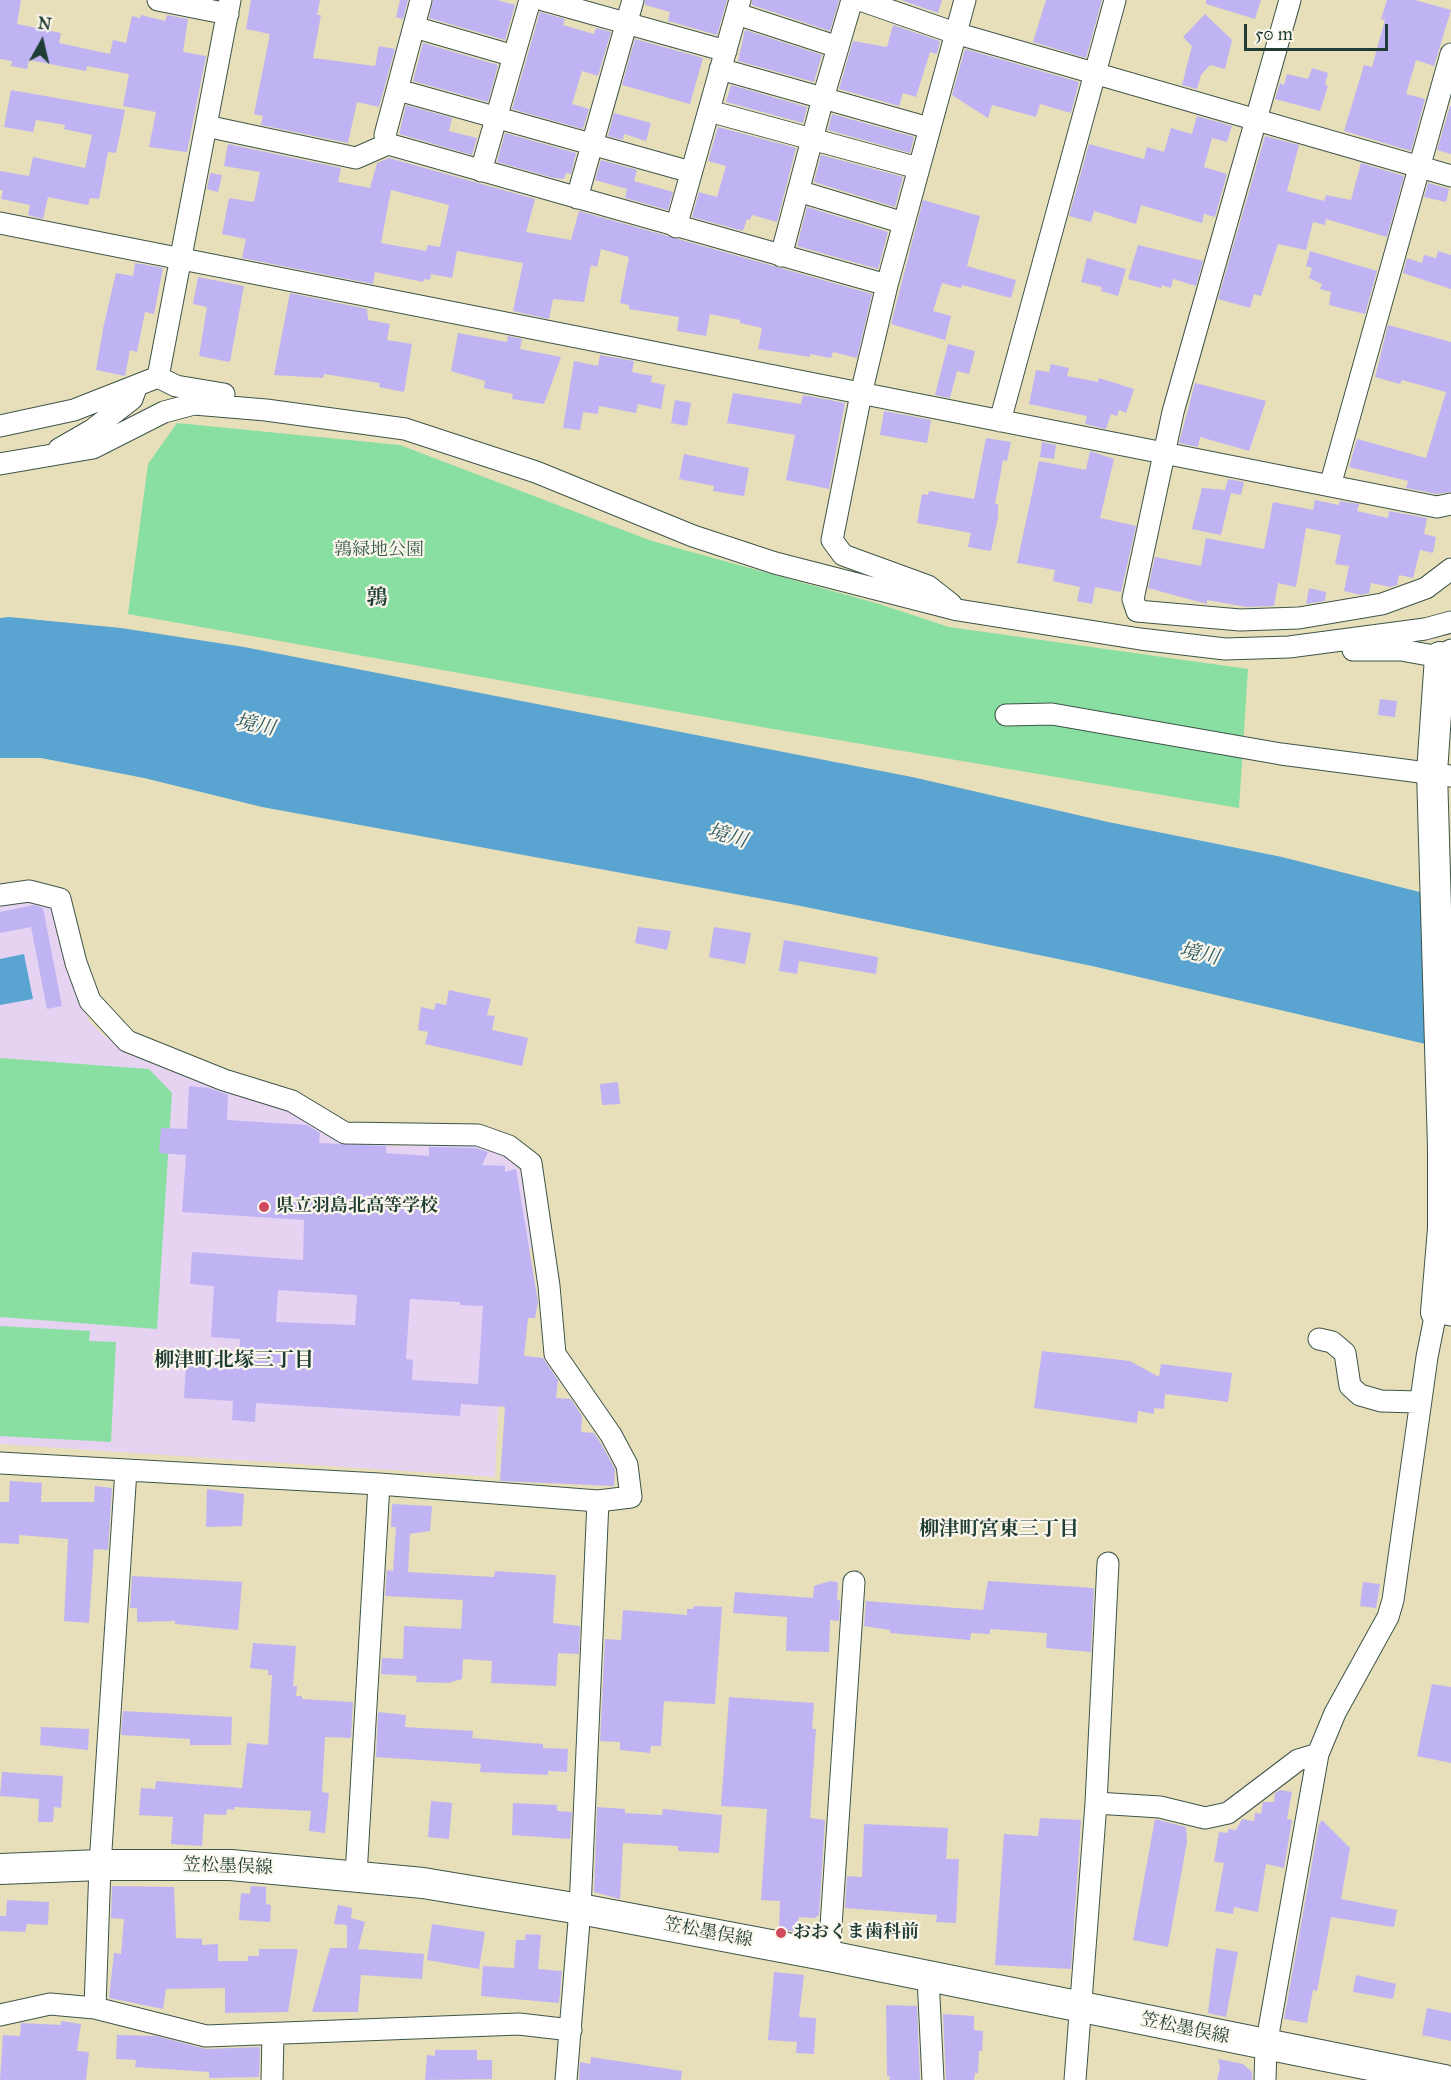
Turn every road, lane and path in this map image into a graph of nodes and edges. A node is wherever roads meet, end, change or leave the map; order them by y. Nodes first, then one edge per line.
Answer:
1 (158, 0) edge
2 (421, 0) edge
3 (530, 0) edge
4 (543, 0) edge
5 (633, 0) edge
6 (852, 0) edge
7 (860, 0) edge
8 (965, 0) edge
9 (1115, 0) edge
10 (1290, 0) edge
11 (229, 7) edge
12 (739, 7) edge
13 (627, 23) junction
14 (414, 27) junction
15 (955, 33) junction
16 (838, 47) junction
17 (1451, 54) edge
18 (514, 56) junction
19 (723, 60) junction
20 (1094, 74) junction
21 (398, 90) junction
22 (823, 98) junction
23 (709, 111) junction
24 (496, 118) junction
25 (1257, 120) junction
26 (206, 126) junction
27 (929, 128) junction
28 (812, 139) junction
29 (388, 144) junction
30 (593, 144) junction
31 (1419, 167) junction
32 (918, 168) junction
33 (481, 171) junction
34 (691, 172) junction
35 (1451, 176) edge
36 (798, 191) junction
37 (577, 198) junction
38 (0, 223) edge
39 (903, 223) junction
40 (676, 226) junction
41 (781, 256) junction
42 (181, 259) junction
43 (887, 285) junction
44 (158, 377) junction
45 (136, 388) junction
46 (861, 394) junction
47 (266, 410) junction
48 (1000, 421) junction
49 (0, 426) edge
50 (1164, 453) junction
51 (49, 457) junction
52 (0, 464) edge
53 (1330, 486) junction
54 (1451, 504) edge
55 (1451, 571) edge
56 (958, 610) junction
57 (1451, 622) edge
58 (1335, 641) junction
59 (1446, 654) edge
60 (1006, 715) dead end
61 (1441, 774) edge
62 (0, 895) edge
63 (1443, 1313) edge
64 (1319, 1339) dead end
65 (1418, 1402) junction
66 (0, 1463) edge
67 (126, 1470) junction
68 (379, 1484) junction
69 (598, 1501) junction
70 (1108, 1563) dead end
71 (854, 1581) dead end
72 (1318, 1754) junction
73 (1096, 1803) junction
74 (100, 1865) junction
75 (0, 1869) edge
76 (356, 1875) junction
77 (580, 1909) junction
78 (829, 1956) junction
79 (928, 1977) junction
80 (1079, 2007) junction
81 (95, 2008) junction
82 (0, 2015) edge
83 (571, 2030) junction
84 (273, 2034) junction
85 (1266, 2046) junction
86 (272, 2080) edge
87 (566, 2080) edge
88 (933, 2080) edge
89 (1075, 2080) edge
90 (1265, 2080) edge
91 (1444, 2080) edge

1 - 11 street
2 - 14 street
3 - 18 street
4 - 13 street
5 - 13 street
6 - 16 street
7 - 15 street
8 - 15 street
9 - 20 street
10 - 25 street
11 - 26 street
12 - 16 street
12 - 19 street
13 - 19 street
13 - 30 street
14 - 18 street
14 - 21 street
15 - 20 street
15 - 27 street
16 - 22 street
17 - 31 street
18 - 24 street
19 - 22 street
19 - 23 street
20 - 25 street
20 - 48 street
21 - 24 street
21 - 29 street
22 - 27 street
22 - 28 street
23 - 28 street
23 - 34 street
24 - 30 street
24 - 33 street
25 - 31 street
25 - 50 street
26 - 29 street
26 - 42 street
27 - 32 street
28 - 32 street
28 - 36 street
29 - 33 street
30 - 34 street
30 - 37 street
31 - 35 street
31 - 53 street
32 - 39 street
33 - 37 street
34 - 40 street
36 - 39 street
36 - 41 street
37 - 40 street
38 - 42 street
39 - 43 street
40 - 41 street
41 - 43 street
42 - 44 street
42 - 46 street
43 - 46 street
44 - 45 street
44 - 47 street
45 - 49 street
45 - 51 street
46 - 48 street
46 - 56 street
47 - 51 street
47 - 56 street
48 - 50 street
50 - 53 street
50 - 55 street
51 - 52 street
53 - 54 street
55 - 58 street
56 - 58 street
57 - 58 street
58 - 59 street
59 - 61 main road
60 - 61 street
61 - 63 main road
62 - 69 street
63 - 65 street
64 - 65 street
65 - 72 street
66 - 67 street
67 - 68 street
67 - 74 street
68 - 69 street
68 - 76 street
69 - 77 street
70 - 73 street
71 - 78 street
72 - 73 street
72 - 85 street
73 - 80 street
74 - 75 main road, 笠松墨俣線
74 - 76 main road, 笠松墨俣線
74 - 81 street
76 - 77 main road, 笠松墨俣線
77 - 78 main road, 笠松墨俣線
77 - 83 street
78 - 79 main road, 笠松墨俣線
79 - 80 main road, 笠松墨俣線
79 - 88 street
80 - 85 main road, 笠松墨俣線
80 - 89 street
81 - 82 street
81 - 84 street
83 - 84 street
83 - 87 street
84 - 86 street
85 - 90 street
85 - 91 main road, 笠松墨俣線

